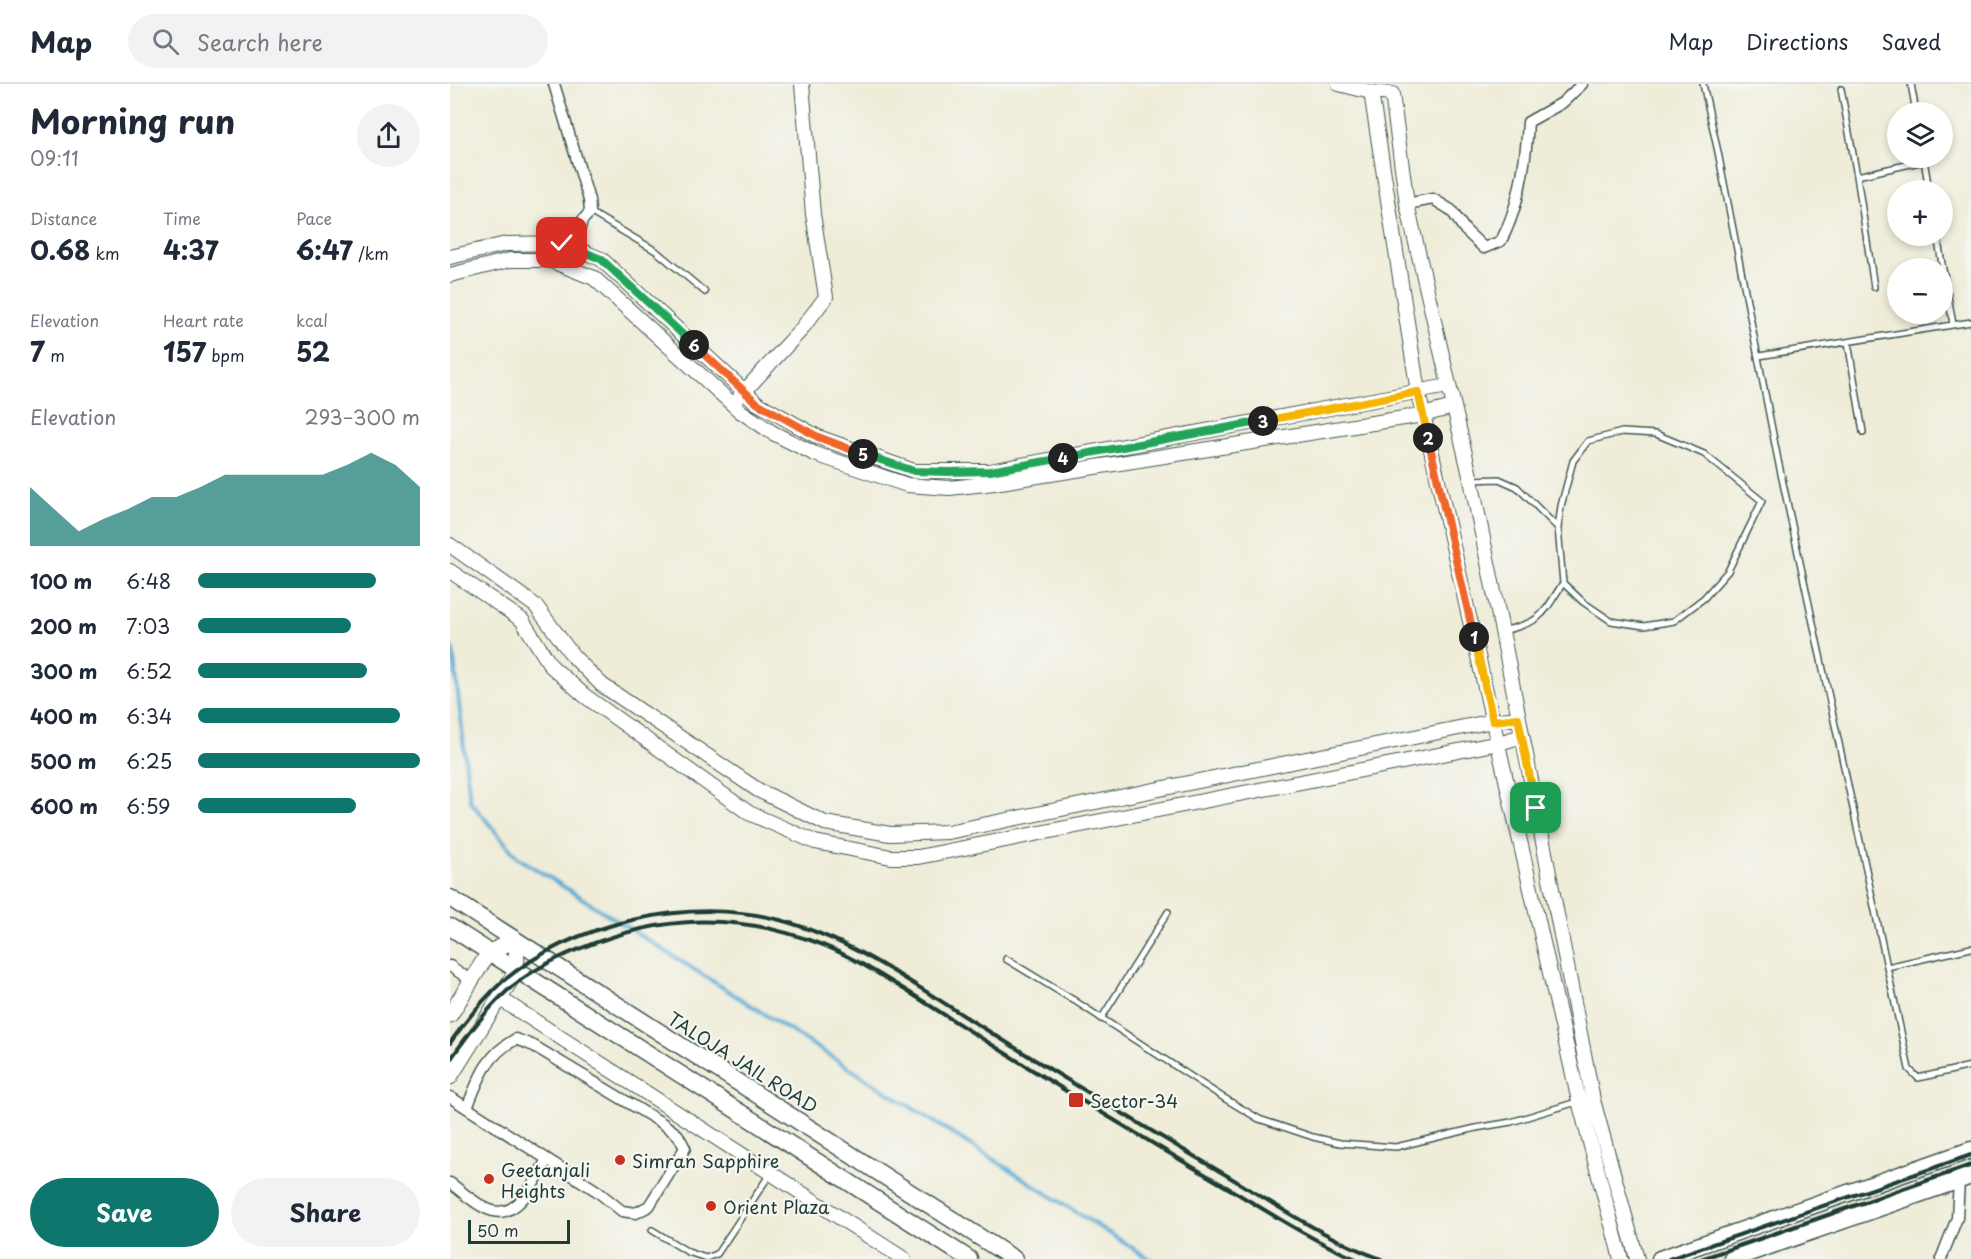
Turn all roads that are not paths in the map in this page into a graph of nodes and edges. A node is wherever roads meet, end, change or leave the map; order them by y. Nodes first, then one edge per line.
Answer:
1 (554, 84) edge
2 (802, 84) edge
3 (1339, 84) edge
4 (1582, 84) edge
5 (1703, 84) edge
6 (1911, 84) edge
7 (1370, 88) edge
8 (1392, 89) edge
9 (1840, 89) dead end
10 (1914, 102) edge
11 (1889, 168) edge
12 (1857, 176) junction
13 (1407, 204) junction
14 (590, 212) junction
15 (575, 248) junction
16 (450, 257) edge
17 (568, 268) junction
18 (450, 275) edge
19 (1874, 287) dead end
20 (705, 292) dead end
21 (1971, 322) edge
22 (1953, 324) joint
23 (1848, 342) junction
24 (1759, 356) junction
25 (1448, 386) junction
26 (745, 391) junction
27 (1418, 392) junction
28 (731, 403) junction
29 (1453, 407) junction
30 (1423, 415) junction
31 (1863, 432) dead end
32 (1471, 480) junction
33 (1558, 528) junction
34 (450, 546) edge
35 (450, 571) edge
36 (1563, 583) junction
37 (1502, 631) junction
38 (1518, 718) junction
39 (1493, 721) junction
40 (1522, 736) junction
41 (1498, 744) junction
42 (450, 898) edge
43 (1168, 912) dead end
44 (450, 927) edge
45 (516, 940) junction
46 (1971, 948) edge
47 (489, 952) junction
48 (1006, 959) dead end
49 (450, 966) edge
50 (1887, 967) junction
51 (517, 970) junction
52 (472, 981) junction
53 (499, 998) junction
54 (450, 1015) edge
55 (1101, 1019) junction
56 (1971, 1066) edge
57 (450, 1077) edge
58 (450, 1097) edge
59 (1586, 1101) junction
60 (466, 1108) junction
61 (1971, 1150) edge
62 (547, 1159) junction
63 (771, 1173) junction
64 (1965, 1178) edge
65 (450, 1183) edge
66 (652, 1230) dead end
67 (1751, 1244) edge
68 (904, 1259) edge
69 (969, 1259) edge
70 (1014, 1259) edge
71 (1621, 1259) edge
72 (1637, 1259) edge
73 (1660, 1259) edge
74 (1732, 1259) edge
75 (1941, 1259) edge

1 - 14 street
2 - 26 street
3 - 7 street
4 - 13 street
5 - 24 lane
6 - 10 lane
7 - 8 street
7 - 27 street
8 - 13 street
9 - 12 lane
11 - 12 lane
12 - 19 lane
13 - 25 street
14 - 15 street
14 - 20 lane
15 - 16 street
15 - 17 street
15 - 26 street
17 - 18 street
17 - 28 street
21 - 22 lane
22 - 23 lane
23 - 24 lane
23 - 31 lane
24 - 50 lane
25 - 27 street
25 - 29 street
26 - 27 street
26 - 28 street
27 - 30 street
28 - 30 street
29 - 30 street
29 - 32 street
30 - 39 street
32 - 33 lane
32 - 37 street
33 - 36 lane
33 - 36 lane
34 - 39 street
35 - 41 street
36 - 37 lane
37 - 38 street
38 - 39 street
38 - 40 street
39 - 41 street
40 - 41 street
40 - 59 street
41 - 59 street
42 - 45 main road, TALOJA JAIL ROAD
43 - 55 lane
44 - 47 main road
45 - 47 main road
45 - 51 main road
45 - 70 main road, TALOJA JAIL ROAD
46 - 50 lane
47 - 51 main road
47 - 52 main road
48 - 55 lane
49 - 52 street
50 - 56 lane
51 - 53 main road
51 - 69 main road
52 - 54 main road
53 - 57 main road
53 - 63 street
55 - 59 lane
58 - 60 street
59 - 71 street
59 - 72 street
60 - 62 street
60 - 62 street
61 - 67 main road
62 - 65 street
63 - 66 lane
63 - 68 street
64 - 67 main road
64 - 75 street
67 - 73 main road
67 - 74 main road

